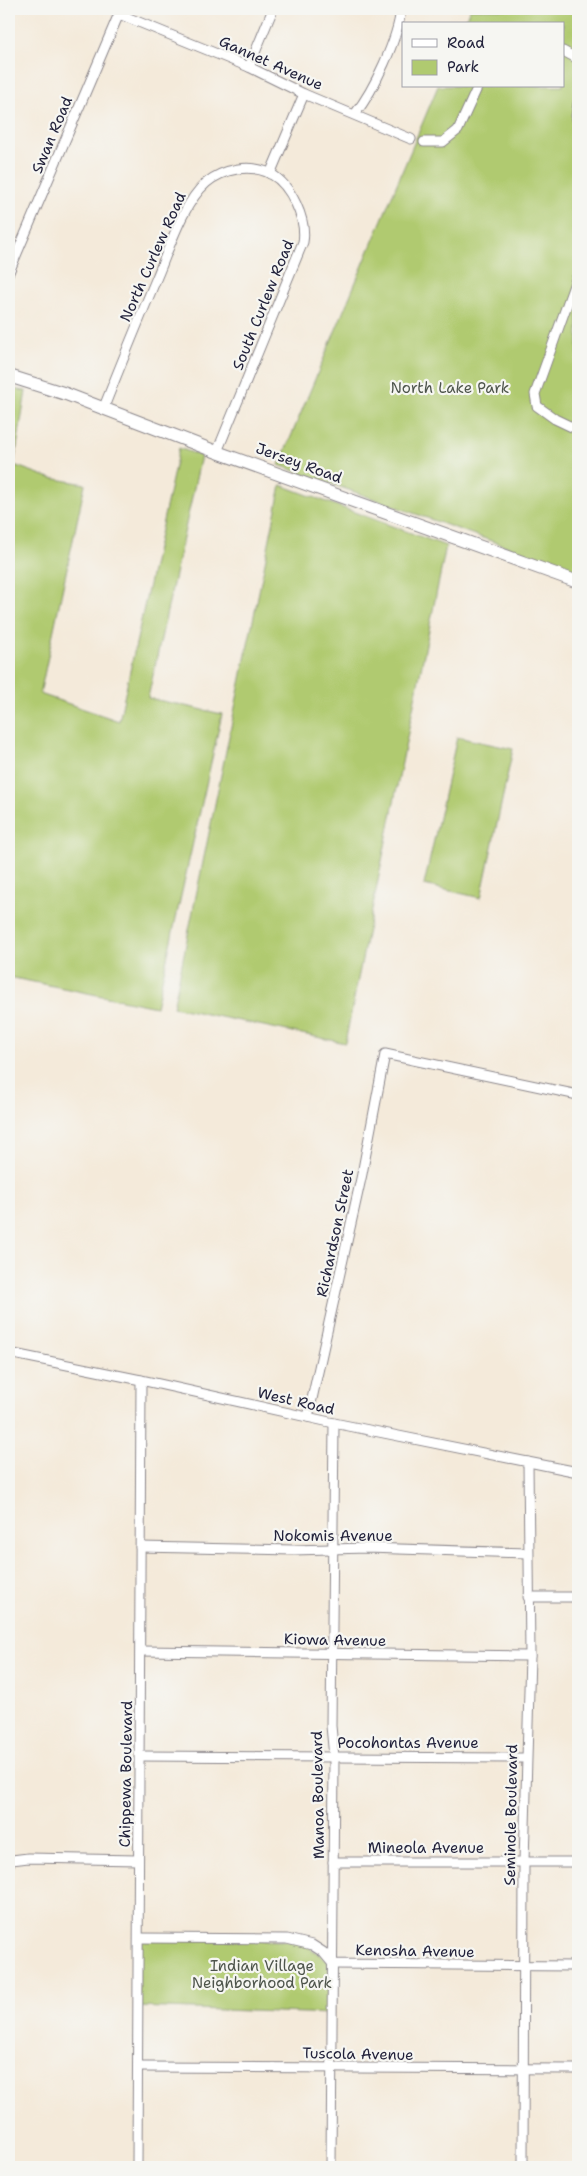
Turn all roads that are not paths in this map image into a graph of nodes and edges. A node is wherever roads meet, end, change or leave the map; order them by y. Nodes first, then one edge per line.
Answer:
1 (273, 9) edge
2 (401, 9) edge
3 (120, 12) edge
4 (564, 52) edge
5 (578, 59) edge
6 (249, 67) junction
7 (477, 88) edge
8 (304, 94) junction
9 (578, 103) edge
10 (355, 114) junction
11 (578, 124) edge
12 (410, 138) dead end
13 (424, 142) dead end
14 (270, 174) junction
15 (9, 272) edge
16 (578, 274) edge
17 (9, 376) edge
18 (104, 407) junction
19 (578, 430) edge
20 (217, 452) junction
21 (578, 582) edge
22 (578, 1095) edge
23 (9, 1353) edge
24 (141, 1380) junction
25 (308, 1417) junction
26 (334, 1423) junction
27 (528, 1462) junction
28 (578, 1472) edge
29 (140, 1547) junction
30 (333, 1549) junction
31 (528, 1553) junction
32 (528, 1597) junction
33 (578, 1597) edge
34 (140, 1651) junction
35 (333, 1654) junction
36 (530, 1656) junction
37 (140, 1756) junction
38 (334, 1756) junction
39 (526, 1758) junction
40 (138, 1860) junction
41 (524, 1861) junction
42 (333, 1862) junction
43 (578, 1862) edge
44 (9, 1863) edge
45 (139, 1938) junction
46 (333, 1964) junction
47 (524, 1966) junction
48 (578, 1966) edge
49 (138, 2067) junction
50 (332, 2068) junction
51 (525, 2069) junction
52 (578, 2069) edge
53 (137, 2167) edge
54 (331, 2167) edge
55 (523, 2167) edge

1 - 6 street
2 - 10 street
3 - 6 street, Gannet Avenue
3 - 15 street, Swan Road
4 - 5 street
6 - 8 street, Gannet Avenue
7 - 13 street
8 - 10 street, Gannet Avenue
8 - 14 street
9 - 11 street
10 - 12 street, Gannet Avenue
14 - 18 street, North Curlew Road
14 - 20 street, South Curlew Road
16 - 19 street
17 - 18 street, Jersey Road
18 - 20 street, Jersey Road
20 - 21 street, Jersey Road
22 - 25 street, Richardson Street
23 - 24 street, West Road
24 - 25 street, West Road
24 - 29 street, Chippewa Boulevard
25 - 26 street, West Road
26 - 27 street, West Road
26 - 30 street, Manoa Boulevard
27 - 28 street, West Road
27 - 31 street, Seminole Boulevard
29 - 30 street, Nokomis Avenue
29 - 34 street, Chippewa Boulevard
30 - 31 street, Nokomis Avenue
30 - 35 street, Manoa Boulevard
31 - 32 street, Seminole Boulevard
32 - 33 street
32 - 36 street, Seminole Boulevard
34 - 35 street, Kiowa Avenue
34 - 37 street, Chippewa Boulevard
35 - 36 street, Kiowa Avenue
35 - 38 street, Manoa Boulevard
36 - 39 street, Seminole Boulevard
37 - 38 street, Pocohontas Avenue
37 - 40 street, Chippewa Boulevard
38 - 39 street, Pocohontas Avenue
38 - 42 street, Manoa Boulevard
39 - 41 street, Seminole Boulevard
40 - 44 street
40 - 45 street, Chippewa Boulevard
41 - 42 street, Mineola Avenue
41 - 43 street, Mineola Avenue
41 - 47 street, Seminole Boulevard
42 - 46 street, Manoa Boulevard
45 - 46 street, Kenosha Avenue
45 - 49 street, Chippewa Boulevard
46 - 47 street, Kenosha Avenue
46 - 50 street, Manoa Boulevard
47 - 48 street, Kenosha Avenue
47 - 51 street, Seminole Boulevard
49 - 50 street, Tuscola Avenue
49 - 53 street, Chippewa Boulevard
50 - 51 street, Tuscola Avenue
50 - 54 street, Manoa Boulevard
51 - 52 street, Tuscola Avenue
51 - 55 street, Seminole Boulevard

